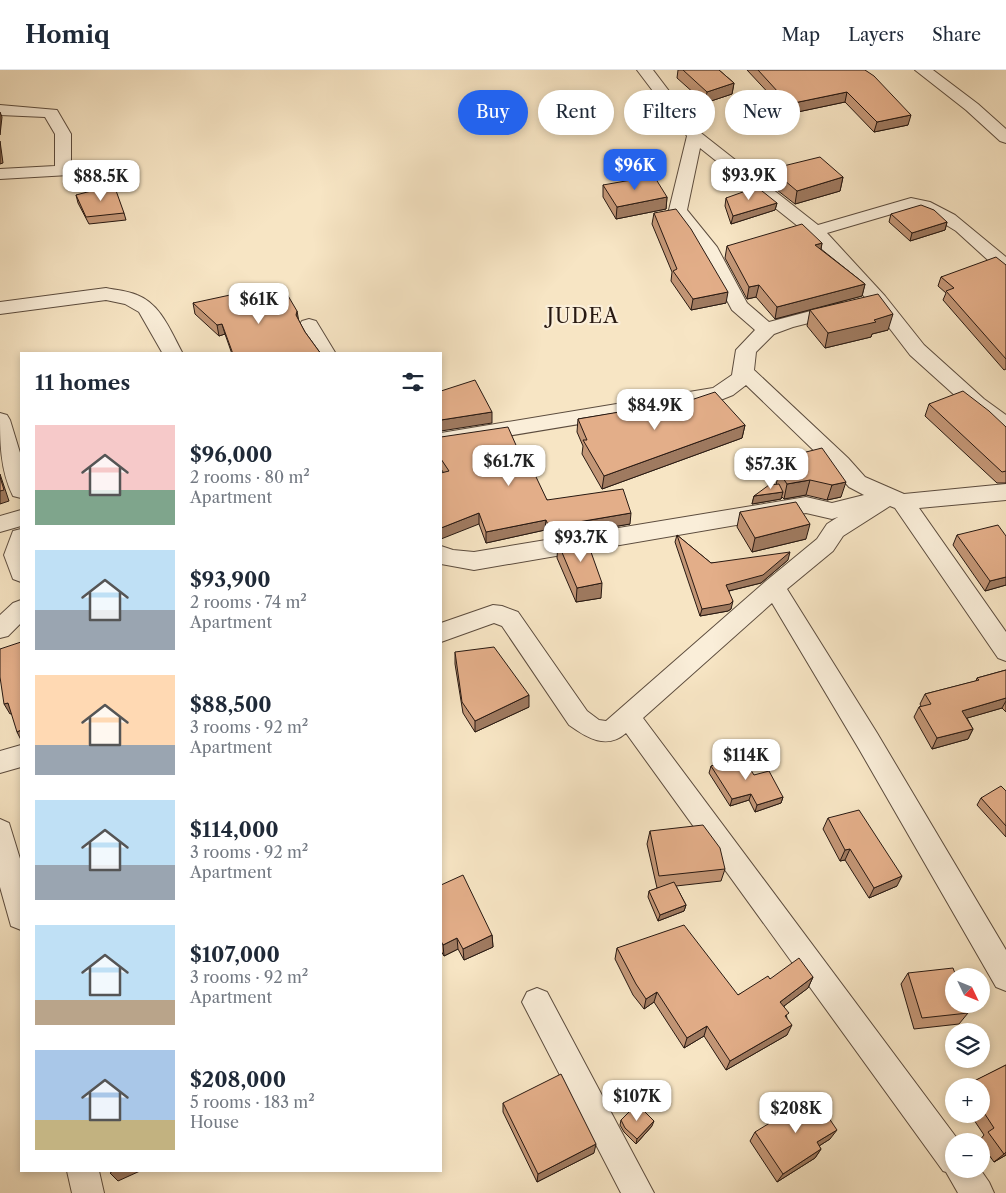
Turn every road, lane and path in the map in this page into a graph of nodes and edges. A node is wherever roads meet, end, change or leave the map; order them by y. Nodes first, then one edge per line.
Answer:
1 (645, 70) edge
2 (923, 70) edge
3 (0, 110) edge
4 (695, 136) junction
5 (1006, 138) edge
6 (0, 174) edge
7 (815, 231) junction
8 (1006, 266) edge
9 (878, 300) junction
10 (0, 308) edge
11 (309, 325) dead end
12 (767, 330) junction
13 (172, 352) edge
14 (325, 352) edge
15 (745, 373) junction
16 (0, 420) edge
17 (1006, 426) edge
18 (442, 440) edge
19 (20, 487) edge
20 (1006, 492) edge
21 (896, 500) junction
22 (20, 518) edge
23 (0, 524) edge
24 (20, 541) edge
25 (442, 554) edge
26 (20, 570) edge
27 (774, 587) junction
28 (20, 610) edge
29 (0, 629) edge
30 (442, 633) edge
31 (1006, 651) edge
32 (628, 716) junction
33 (20, 756) edge
34 (0, 762) edge
35 (0, 831) edge
36 (20, 914) edge
37 (1006, 977) edge
38 (537, 1002) dead end
39 (945, 1148) edge
40 (83, 1172) edge
41 (967, 1178) edge
42 (88, 1193) edge
43 (638, 1193) edge
44 (978, 1193) edge

1 - 4 street
2 - 5 street
3 - 6 street
4 - 7 street
4 - 12 street
7 - 8 street
7 - 9 street
9 - 12 street
9 - 17 street
10 - 13 street
11 - 14 street
12 - 15 street
15 - 18 street
15 - 21 street
16 - 19 street
20 - 21 street
21 - 25 street
21 - 27 street
21 - 31 street
22 - 23 street
24 - 26 street
27 - 32 street
27 - 37 street
28 - 29 street
30 - 32 street
32 - 39 street
33 - 34 street
35 - 36 street
38 - 43 street
40 - 42 street
41 - 44 street

